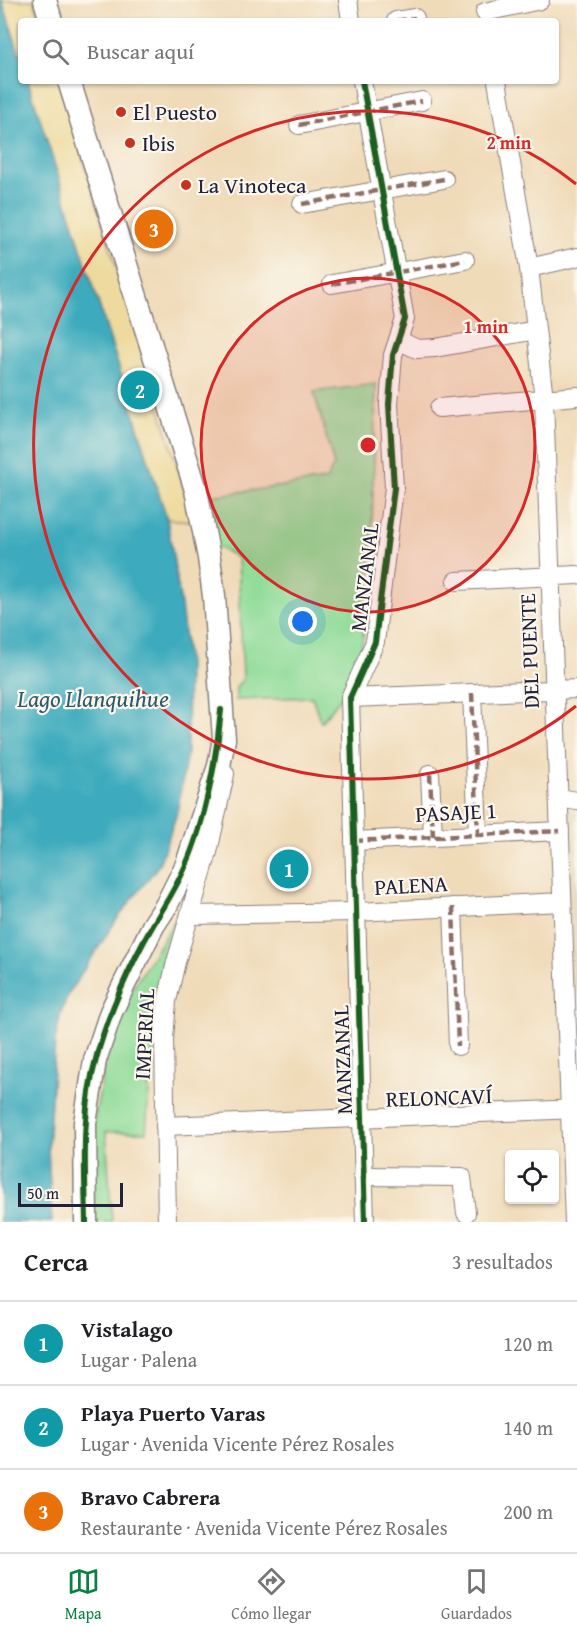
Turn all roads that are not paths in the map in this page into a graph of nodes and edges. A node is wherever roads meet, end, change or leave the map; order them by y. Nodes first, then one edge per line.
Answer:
1 (45, 0) edge
2 (348, 0) edge
3 (540, 0) edge
4 (485, 11) edge
5 (50, 18) edge
6 (351, 18) edge
7 (70, 84) edge
8 (362, 84) edge
9 (498, 84) edge
10 (422, 101) dead end
11 (367, 112) junction
12 (299, 125) dead end
13 (444, 179) dead end
14 (381, 190) junction
15 (302, 204) dead end
16 (577, 257) edge
17 (465, 260) dead end
18 (529, 268) junction
19 (396, 273) junction
20 (332, 284) dead end
21 (536, 330) junction
22 (398, 340) junction
23 (577, 396) edge
24 (544, 399) junction
25 (439, 408) dead end
26 (550, 575) junction
27 (577, 575) edge
28 (456, 581) dead end
29 (577, 689) edge
30 (555, 690) junction
31 (472, 693) junction
32 (350, 698) junction
33 (222, 736) junction
34 (430, 774) dead end
35 (221, 775) junction
36 (559, 798) junction
37 (577, 801) edge
38 (202, 820) junction
39 (560, 831) junction
40 (478, 835) junction
41 (433, 837) junction
42 (354, 841) junction
43 (562, 902) junction
44 (453, 907) junction
45 (356, 912) junction
46 (191, 915) junction
47 (458, 1046) dead end
48 (574, 1110) edge
49 (362, 1118) junction
50 (165, 1125) junction
51 (363, 1176) junction
52 (466, 1213) dead end
53 (86, 1222) edge
54 (167, 1222) edge
55 (365, 1222) edge
56 (574, 1222) edge

1 - 5 main road
2 - 6 street
3 - 4 street
7 - 33 main road
8 - 11 street, MANZANAL
9 - 18 street, DEL PUENTE
10 - 11 street
11 - 12 street
11 - 14 street, MANZANAL
13 - 14 street
14 - 15 street
14 - 19 street, MANZANAL
16 - 18 street
17 - 19 street
18 - 21 street, DEL PUENTE
19 - 20 street
19 - 22 street, MANZANAL
21 - 22 street
21 - 24 street, DEL PUENTE
22 - 32 street, MANZANAL
23 - 24 street
24 - 25 street
24 - 26 street, DEL PUENTE
26 - 27 street
26 - 28 street
26 - 30 street, DEL PUENTE
29 - 30 street
30 - 31 street
30 - 36 street, DEL PUENTE
31 - 32 street
31 - 40 street
32 - 42 street, MANZANAL
33 - 35 main road
33 - 38 main road
34 - 41 street
35 - 38 main road
35 - 46 street, IMPERIAL
36 - 37 street
36 - 39 street, DEL PUENTE
38 - 53 main road
39 - 40 street, PASAJE 1
39 - 43 street, DEL PUENTE
40 - 41 street, PASAJE 1
41 - 42 street, PASAJE 1
42 - 45 street, MANZANAL
43 - 44 street, PALENA
43 - 48 street, DEL PUENTE
44 - 45 street, PALENA
44 - 47 street
45 - 46 street, PALENA
45 - 49 street, MANZANAL
46 - 50 street, IMPERIAL
48 - 49 street, RELONCAVÍ
48 - 56 street, DEL PUENTE
49 - 50 street, RELONCAVÍ
49 - 51 street, MANZANAL
50 - 54 street, IMPERIAL
51 - 52 street
51 - 55 street, MANZANAL

